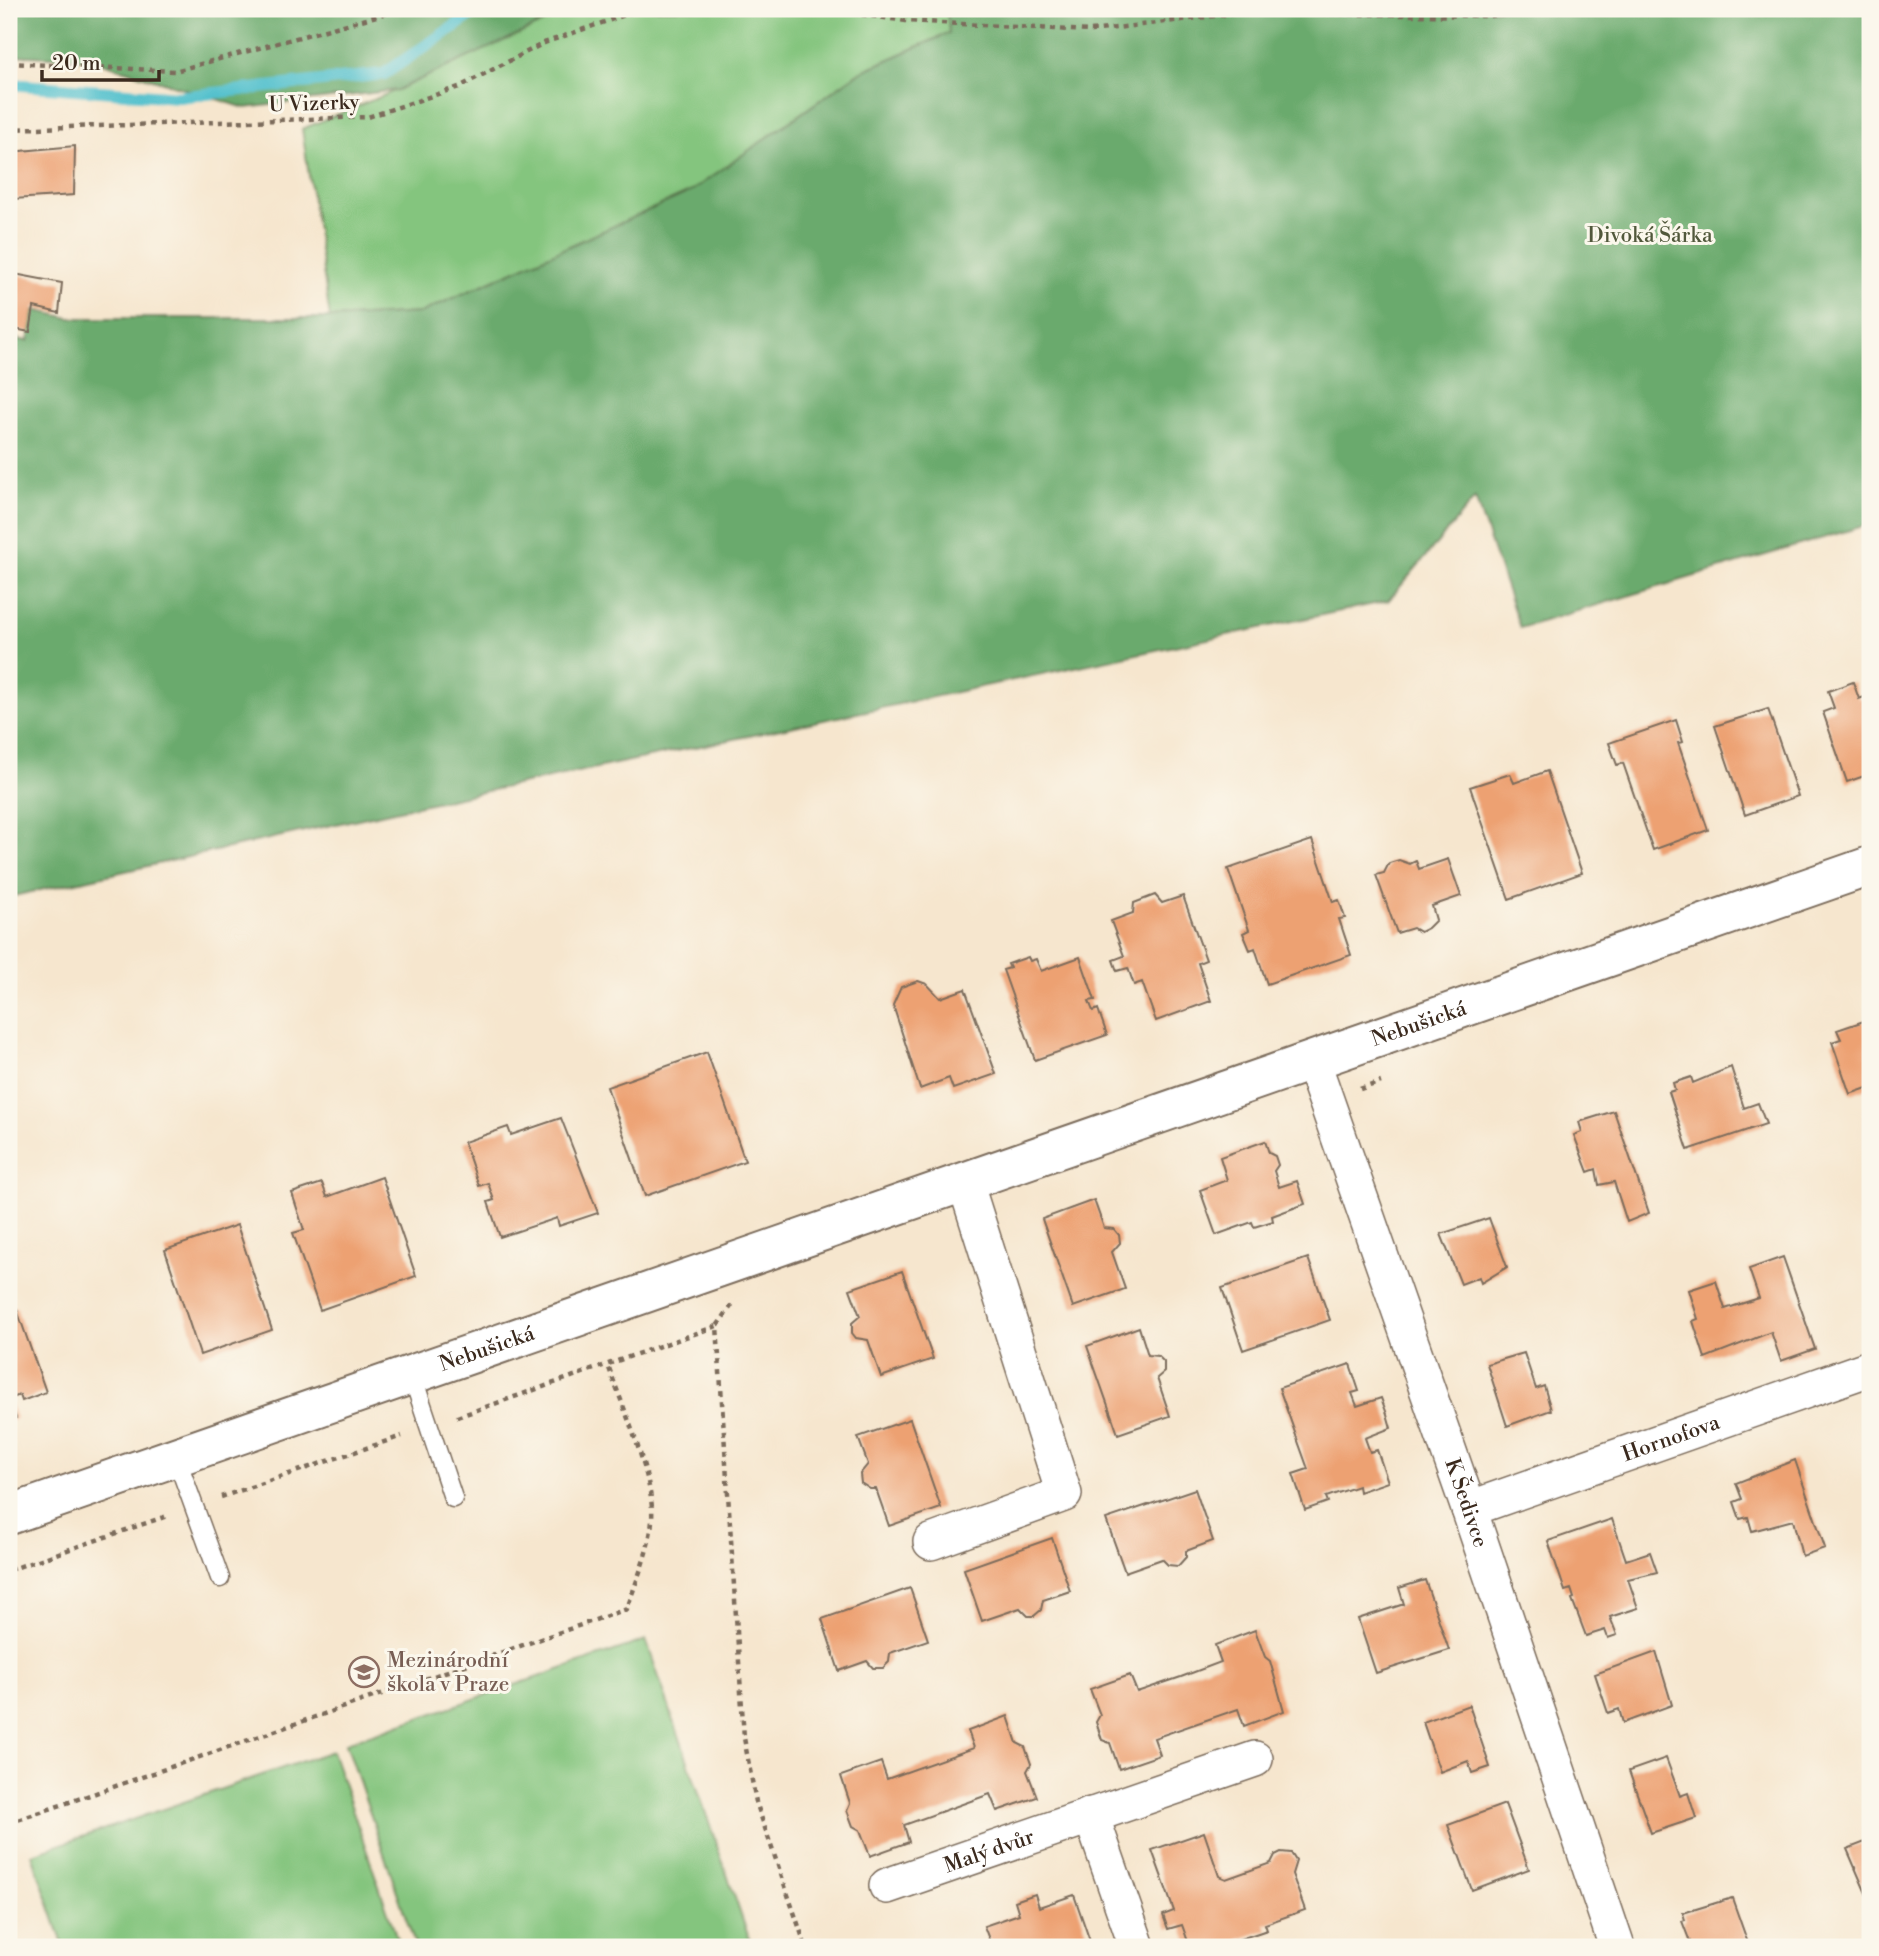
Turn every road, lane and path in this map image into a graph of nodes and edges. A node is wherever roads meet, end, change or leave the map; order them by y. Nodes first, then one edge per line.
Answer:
1 (379, 9) edge
2 (402, 9) edge
3 (642, 9) edge
4 (822, 9) edge
5 (1587, 9) edge
6 (1241, 11) edge
7 (376, 18) junction
8 (10, 63) edge
9 (9, 129) edge
10 (1870, 866) edge
11 (1312, 1060) junction
12 (1392, 1078) dead end
13 (1326, 1101) junction
14 (965, 1182) junction
15 (739, 1295) dead end
16 (718, 1326) junction
17 (608, 1364) junction
18 (1870, 1368) edge
19 (412, 1375) junction
20 (430, 1427) junction
21 (176, 1457) junction
22 (453, 1498) dead end
23 (194, 1506) junction
24 (1469, 1509) junction
25 (9, 1515) edge
26 (931, 1542) dead end
27 (9, 1570) edge
28 (220, 1578) dead end
29 (1255, 1759) dead end
30 (1091, 1815) junction
31 (9, 1823) edge
32 (887, 1886) dead end
33 (806, 1947) edge
34 (1137, 1947) edge
35 (1617, 1947) edge

1 - 7 path
2 - 7 path
3 - 9 path, U Vizerky
4 - 6 path
5 - 6 path
7 - 8 path
10 - 11 street, Nebušická
11 - 13 street, K Šedivce
11 - 14 street, Nebušická
12 - 13 path
13 - 24 street, K Šedivce
14 - 19 street, Nebušická
14 - 26 street
15 - 16 path
16 - 17 path
16 - 33 path
17 - 20 path
17 - 31 path
18 - 24 street, Hornofova
19 - 20 lane
19 - 21 street, Nebušická
20 - 22 lane
20 - 23 path
21 - 23 lane
21 - 25 street, Nebušická
23 - 27 path
23 - 28 lane
24 - 35 street, K Šedivce
29 - 30 street, Malý dvůr
30 - 32 street, Malý dvůr
30 - 34 street

